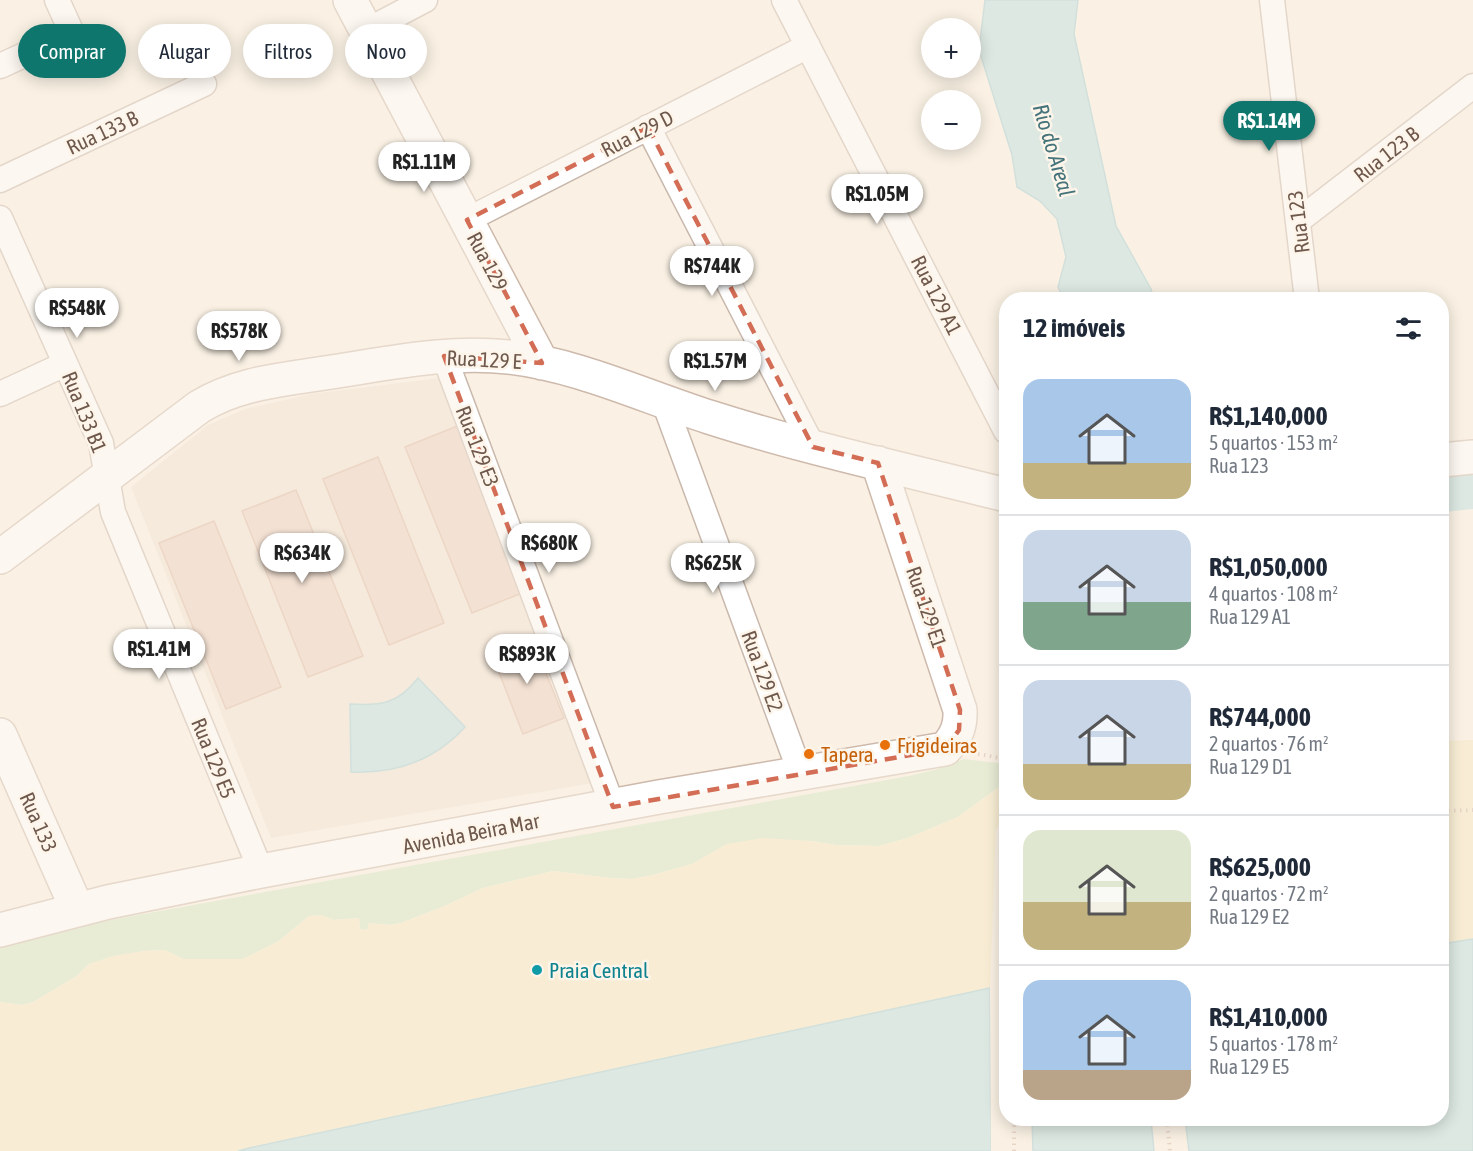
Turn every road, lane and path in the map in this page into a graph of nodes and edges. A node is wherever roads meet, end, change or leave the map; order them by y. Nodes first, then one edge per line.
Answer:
1 (57, 0) edge
2 (350, 0) edge
3 (425, 0) edge
4 (784, 0) edge
5 (1278, 4) edge
6 (362, 24) edge
7 (379, 24) edge
8 (808, 46) junction
9 (0, 66) edge
10 (391, 78) edge
11 (204, 84) dead end
12 (1473, 86) edge
13 (648, 127) junction
14 (0, 180) edge
15 (0, 218) edge
16 (467, 220) junction
17 (1298, 221) junction
18 (1306, 292) edge
19 (444, 356) junction
20 (542, 363) junction
21 (65, 364) junction
22 (0, 394) edge
23 (664, 402) junction
24 (999, 417) edge
25 (813, 447) junction
26 (1473, 457) edge
27 (1449, 459) edge
28 (878, 463) junction
29 (108, 475) junction
30 (999, 493) edge
31 (0, 557) edge
32 (0, 735) edge
33 (945, 749) joint
34 (800, 772) junction
35 (613, 807) junction
36 (1473, 810) edge
37 (1449, 811) edge
38 (261, 871) junction
39 (77, 909) junction
40 (0, 930) edge
41 (1014, 1126) edge
42 (1168, 1126) edge
43 (1014, 1151) edge
44 (1170, 1151) edge

1 - 9 street
2 - 6 main road, Rua 129
3 - 7 street
4 - 8 street, Rua 129 A1
5 - 17 street, Rua 123
8 - 13 street, Rua 129 D
8 - 24 street, Rua 129 A1
10 - 16 main road, Rua 129
11 - 14 street, Rua 133 B
12 - 17 street, Rua 123 B
13 - 16 street, Rua 129 D
13 - 25 street
15 - 21 street, Rua 133 B1
16 - 20 main road, Rua 129
17 - 18 street, Rua 123
19 - 20 main road, Rua 129 E
19 - 29 main road, Rua 129 E
19 - 35 street, Rua 129 E3
20 - 23 main road, Rua 129 E
21 - 22 street
21 - 29 street, Rua 133 B1
23 - 25 main road, Rua 129 E
23 - 34 street, Rua 129 E2
25 - 28 main road, Rua 129 E
26 - 27 main road
28 - 30 main road, Rua 129 E
28 - 33 main road, Rua 129 E1
29 - 31 main road, Rua 129 E
29 - 38 street, Rua 129 E5
32 - 39 main road, Rua 133
33 - 34 main road, Avenida Beira Mar
34 - 35 main road, Avenida Beira Mar
35 - 38 main road, Avenida Beira Mar
36 - 37 path
38 - 39 main road, Avenida Beira Mar
39 - 40 main road, Avenida Beira Mar
41 - 43 path
42 - 44 path

